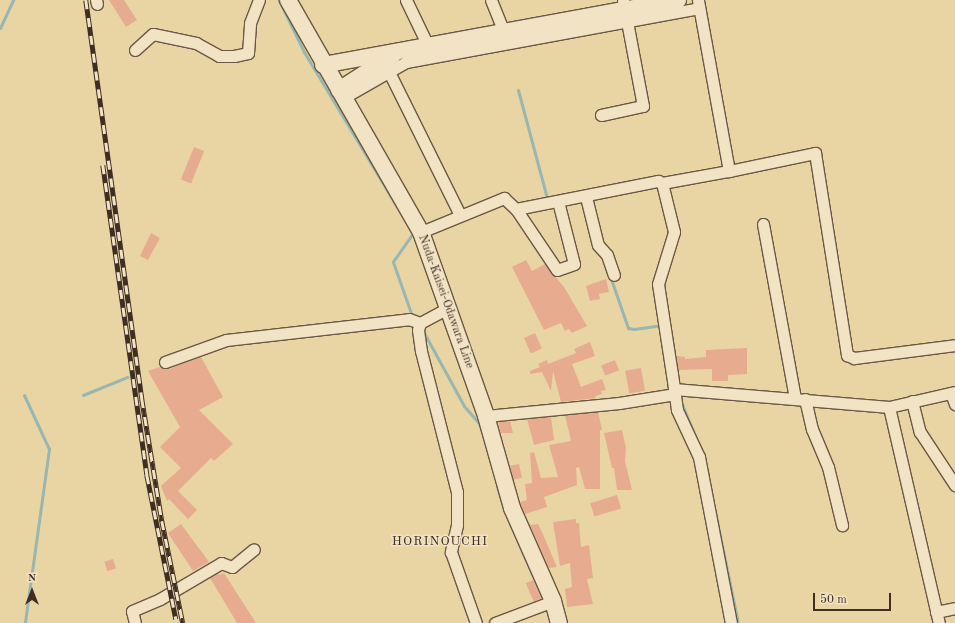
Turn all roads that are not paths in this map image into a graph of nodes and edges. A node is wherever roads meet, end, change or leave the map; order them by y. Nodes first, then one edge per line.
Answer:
1 (259, 0) edge
2 (288, 0) edge
3 (406, 0) edge
4 (491, 0) edge
5 (678, 0) edge
6 (699, 4) edge
7 (625, 10) edge
8 (504, 32) junction
9 (428, 46) junction
10 (135, 50) dead end
11 (399, 50) junction
12 (323, 65) junction
13 (389, 72) junction
14 (341, 94) junction
15 (601, 115) dead end
16 (729, 171) junction
17 (662, 183) junction
18 (586, 196) junction
19 (558, 201) junction
20 (516, 209) junction
21 (460, 215) junction
22 (763, 224) dead end
23 (421, 232) junction
24 (614, 275) dead end
25 (448, 308) junction
26 (420, 323) junction
27 (955, 345) edge
28 (165, 362) dead end
29 (675, 391) junction
30 (954, 396) edge
31 (800, 398) junction
32 (912, 401) junction
33 (889, 407) junction
34 (486, 416) junction
35 (955, 485) edge
36 (842, 525) dead end
37 (254, 549) dead end
38 (548, 603) junction
39 (955, 608) edge
40 (936, 612) junction
41 (135, 623) edge
42 (476, 623) edge
43 (495, 623) edge
44 (559, 623) edge
45 (731, 623) edge
46 (939, 623) edge

1 - 10 street
2 - 12 main road, Nuda-Kaisei-Odawara Line
3 - 9 street
4 - 8 street
5 - 7 main road
6 - 7 street
6 - 16 street
7 - 8 main road
7 - 13 street
7 - 15 street
8 - 9 main road
9 - 11 main road
11 - 12 main road
11 - 14 main road
12 - 14 main road, Nuda-Kaisei-Odawara Line
13 - 14 street
13 - 21 street
14 - 23 main road, Nuda-Kaisei-Odawara Line
16 - 17 street
16 - 27 street
17 - 18 street
17 - 29 street
18 - 19 street
18 - 24 street
19 - 20 street
19 - 20 street
20 - 21 street
21 - 23 street
22 - 31 street
23 - 25 main road, Nuda-Kaisei-Odawara Line
25 - 26 street
25 - 34 main road, Nuda-Kaisei-Odawara Line
26 - 28 street
26 - 42 street
29 - 31 street
29 - 34 street
29 - 45 street
30 - 32 street
31 - 33 street
31 - 36 street
32 - 33 street
32 - 35 street
33 - 40 street
34 - 38 main road, Nuda-Kaisei-Odawara Line
37 - 41 street
38 - 43 street
38 - 44 main road, Nuda-Kaisei-Odawara Line
39 - 40 street
40 - 46 street

